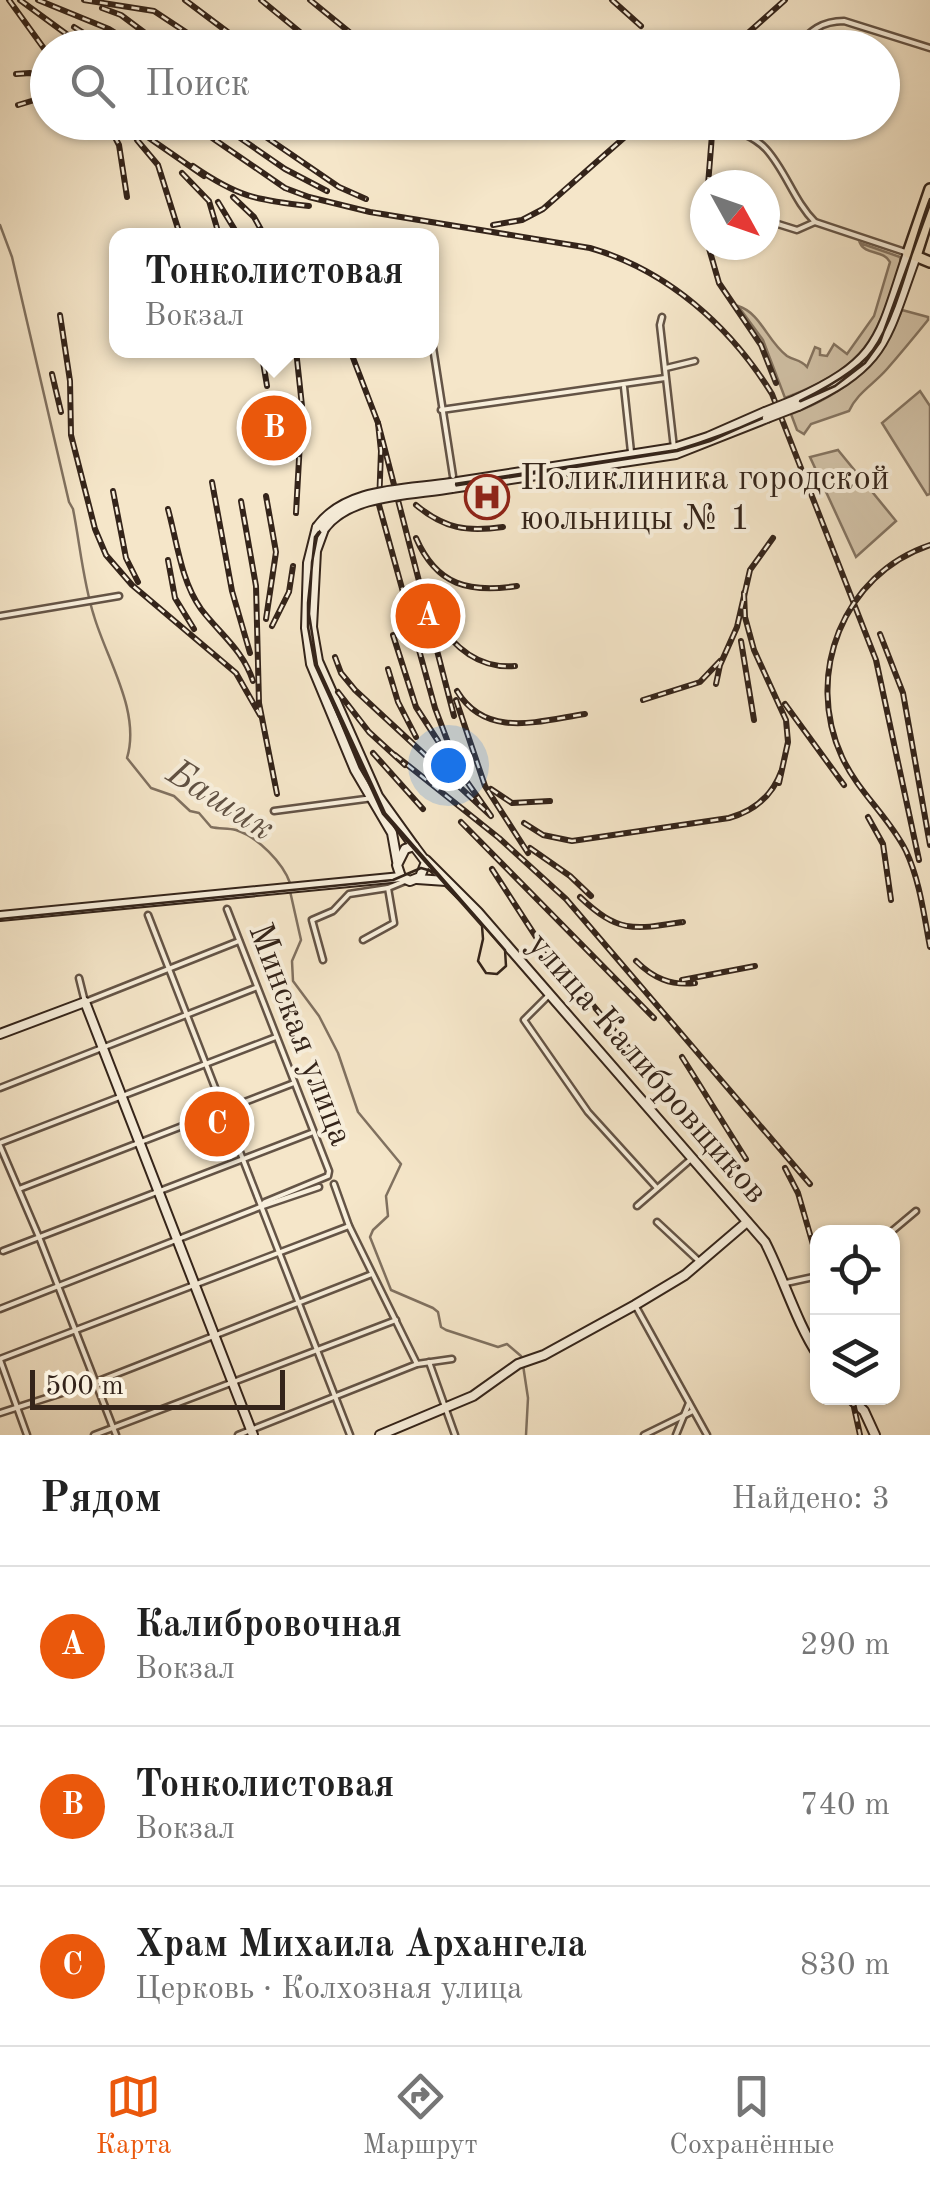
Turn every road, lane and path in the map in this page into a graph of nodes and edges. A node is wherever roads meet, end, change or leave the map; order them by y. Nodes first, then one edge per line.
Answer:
1 (811, 30) edge
2 (873, 30) edge
3 (900, 39) edge
4 (930, 48) edge
5 (755, 140) edge
6 (930, 190) edge
7 (930, 212) edge
8 (814, 222) junction
9 (780, 225) edge
10 (912, 255) junction
11 (930, 262) edge
12 (662, 317) dead end
13 (434, 358) edge
14 (696, 361) dead end
15 (664, 368) junction
16 (665, 378) junction
17 (624, 384) junction
18 (442, 410) junction
19 (766, 415) junction
20 (674, 448) junction
21 (632, 458) junction
22 (452, 482) junction
23 (118, 596) dead end
24 (0, 616) edge
25 (374, 798) junction
26 (274, 811) dead end
27 (414, 846) junction
28 (426, 860) junction
29 (397, 863) junction
30 (387, 877) junction
31 (404, 878) junction
32 (417, 879) junction
33 (446, 881) junction
34 (388, 888) junction
35 (227, 910) dead end
36 (148, 915) dead end
37 (0, 916) edge
38 (363, 940) dead end
39 (239, 941) junction
40 (324, 960) dead end
41 (169, 968) junction
42 (80, 978) dead end
43 (255, 988) junction
44 (549, 995) junction
45 (86, 1002) junction
46 (188, 1014) junction
47 (0, 1034) edge
48 (276, 1037) junction
49 (104, 1047) junction
50 (207, 1064) junction
51 (294, 1083) junction
52 (0, 1088) edge
53 (124, 1097) junction
54 (225, 1110) junction
55 (313, 1133) junction
56 (142, 1142) junction
57 (0, 1144) edge
58 (693, 1157) junction
59 (243, 1158) junction
60 (334, 1184) dead end
61 (319, 1186) dead end
62 (308, 1188) junction
63 (657, 1188) junction
64 (18, 1189) junction
65 (160, 1190) junction
66 (637, 1206) dead end
67 (260, 1207) junction
68 (916, 1211) dead end
69 (657, 1222) dead end
70 (747, 1222) junction
71 (899, 1225) edge
72 (349, 1226) junction
73 (39, 1237) junction
74 (179, 1239) junction
75 (1, 1250) edge
76 (279, 1254) junction
77 (700, 1262) junction
78 (372, 1274) junction
79 (810, 1278) edge
80 (786, 1284) junction
81 (196, 1286) junction
82 (58, 1287) junction
83 (298, 1302) junction
84 (635, 1306) junction
85 (0, 1310) edge
86 (396, 1320) junction
87 (76, 1331) junction
88 (215, 1334) junction
89 (810, 1343) edge
90 (316, 1348) junction
91 (452, 1359) dead end
92 (0, 1360) edge
93 (429, 1362) junction
94 (416, 1364) junction
95 (96, 1382) junction
96 (233, 1382) junction
97 (336, 1398) junction
98 (689, 1403) junction
99 (858, 1405) edge
100 (17, 1407) junction
101 (446, 1409) junction
102 (693, 1411) junction
103 (0, 1413) edge
104 (683, 1416) junction
105 (113, 1428) junction
106 (252, 1433) edge
107 (27, 1435) edge
108 (94, 1435) edge
109 (116, 1435) edge
110 (238, 1435) edge
111 (350, 1435) edge
112 (380, 1435) edge
113 (456, 1435) edge
114 (644, 1435) edge
115 (676, 1435) edge
116 (708, 1435) edge
117 (875, 1435) edge

1 - 2 street
3 - 4 street
5 - 8 street
6 - 10 main road
7 - 10 main road
8 - 9 street
8 - 10 street
10 - 11 main road
10 - 19 main road, bridge
12 - 15 street
13 - 18 street
14 - 15 street
15 - 16 street
16 - 17 street
16 - 20 street
17 - 18 street
17 - 21 street
18 - 22 street
19 - 20 main road
19 - 21 main road
20 - 21 main road
21 - 22 main road
22 - 25 main road, bridge
23 - 24 street
25 - 26 street
25 - 27 main road
25 - 29 main road
27 - 28 main road
27 - 29 main road
28 - 32 main road
28 - 33 main road, улица Калибровщиков
29 - 30 main road
29 - 31 main road
30 - 31 main road
30 - 37 main road
31 - 32 main road
31 - 34 street
32 - 33 main road
33 - 44 main road, улица Калибровщиков
34 - 38 street
34 - 40 street
35 - 39 street, Минская улица
36 - 41 street
39 - 41 street
39 - 43 street, Минская улица
41 - 45 street
41 - 46 street
42 - 45 street
43 - 46 street
43 - 48 street, Минская улица
44 - 58 main road, улица Калибровщиков
44 - 63 street
45 - 47 main road
45 - 49 main road
46 - 49 street
46 - 50 street
48 - 50 street
48 - 51 street, Минская улица
49 - 52 street
49 - 53 main road
50 - 53 street
50 - 54 street
51 - 54 street
51 - 55 street, Минская улица
53 - 56 main road
53 - 57 street
54 - 56 street
54 - 59 street
55 - 59 street
55 - 62 street, Минская улица
56 - 64 street
56 - 65 main road
57 - 64 street
58 - 63 street
58 - 70 main road, улица Калибровщиков
59 - 65 street
59 - 67 street
60 - 72 street, Минская улица
61 - 62 street
62 - 67 street
63 - 66 street
64 - 73 street
65 - 73 street
65 - 74 main road
67 - 74 street
67 - 76 street
68 - 71 street
69 - 77 street
70 - 77 main road
70 - 80 main road, улица Калибровщиков
72 - 76 street
72 - 78 street, Минская улица
73 - 75 street
73 - 82 street
74 - 81 main road
74 - 82 street
76 - 81 street
76 - 83 street
77 - 84 main road
78 - 83 street
78 - 86 street, Минская улица
79 - 80 street
80 - 89 main road, улица Калибровщиков
81 - 87 street
81 - 88 main road
82 - 85 street
82 - 87 street
83 - 88 street
83 - 90 street
84 - 98 street
84 - 101 main road
86 - 90 street
86 - 94 street, Минская улица
87 - 92 street
87 - 95 street
88 - 95 street
88 - 96 main road
90 - 96 street
90 - 97 street
91 - 93 street
92 - 100 street
93 - 94 street
93 - 101 street
94 - 97 street
95 - 100 street
95 - 105 street
96 - 105 street
96 - 106 main road
97 - 106 street
97 - 111 street
98 - 102 street
98 - 104 street
99 - 117 main road
100 - 103 street
100 - 107 street
101 - 112 main road
101 - 113 street
102 - 104 street
102 - 116 street
104 - 114 street
104 - 115 street
105 - 108 street
105 - 109 street
106 - 110 street

